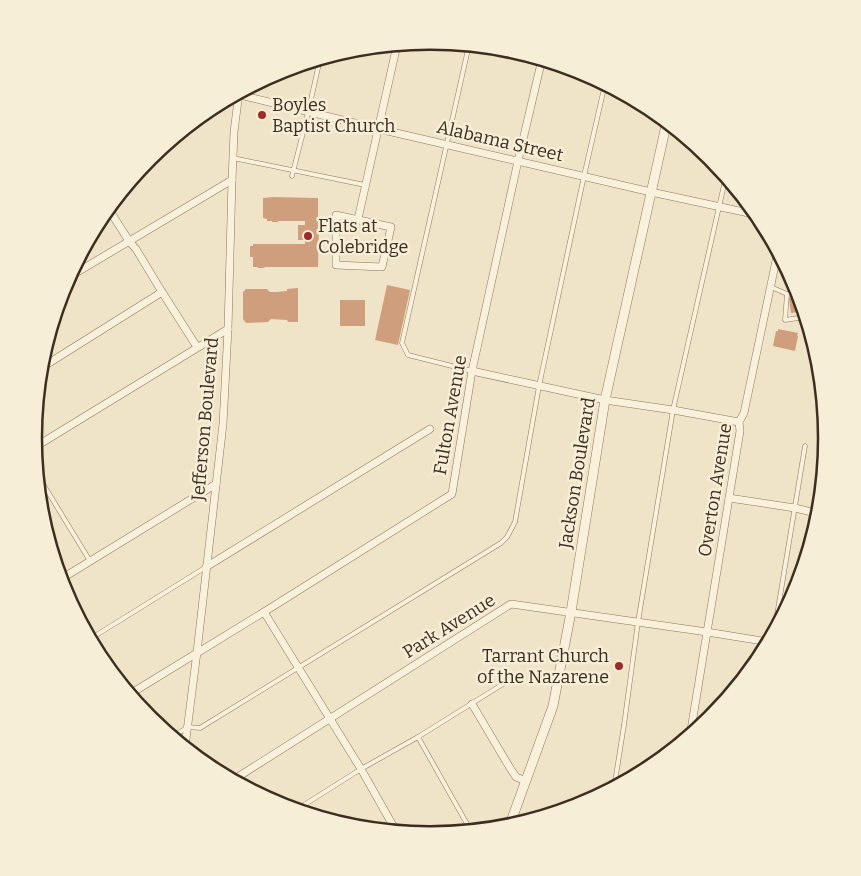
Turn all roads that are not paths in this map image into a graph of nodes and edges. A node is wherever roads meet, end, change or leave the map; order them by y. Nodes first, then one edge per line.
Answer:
1 (395, 52) edge
2 (467, 52) edge
3 (540, 66) edge
4 (318, 67) edge
5 (603, 91) edge
6 (247, 96) edge
7 (237, 102) edge
8 (308, 112) junction
9 (665, 129) edge
10 (379, 130) junction
11 (447, 144) junction
12 (233, 158) junction
13 (518, 161) junction
14 (292, 173) junction
15 (584, 176) junction
16 (232, 180) junction
17 (724, 185) edge
18 (366, 186) junction
19 (651, 192) junction
20 (719, 206) junction
21 (746, 212) edge
22 (113, 216) edge
23 (358, 219) junction
24 (129, 241) junction
25 (776, 262) edge
26 (81, 270) edge
27 (771, 287) junction
28 (162, 292) junction
29 (790, 293) edge
30 (787, 294) junction
31 (799, 318) edge
32 (228, 329) junction
33 (197, 347) junction
34 (50, 362) edge
35 (472, 371) junction
36 (539, 386) junction
37 (604, 400) junction
38 (673, 410) junction
39 (739, 422) junction
40 (430, 429) dead end
41 (42, 442) edge
42 (805, 446) dead end
43 (216, 484) junction
44 (46, 489) edge
45 (729, 498) junction
46 (795, 508) junction
47 (811, 512) edge
48 (90, 561) junction
49 (206, 567) junction
50 (68, 575) edge
51 (778, 611) edge
52 (264, 612) junction
53 (571, 612) junction
54 (638, 622) junction
55 (707, 632) junction
56 (96, 635) edge
57 (761, 641) edge
58 (197, 652) junction
59 (298, 667) junction
60 (511, 679) dead end
61 (136, 690) edge
62 (472, 704) junction
63 (330, 718) junction
64 (692, 724) edge
65 (188, 727) junction
66 (178, 733) edge
67 (418, 737) junction
68 (186, 739) edge
69 (361, 769) junction
70 (240, 776) edge
71 (615, 779) edge
72 (526, 781) junction
73 (305, 805) edge
74 (513, 817) edge
75 (392, 824) edge
76 (467, 824) edge

1 - 10 street
2 - 11 lane
3 - 13 street, Fulton Avenue
4 - 8 lane
5 - 15 lane
6 - 8 street, Alabama Street
7 - 12 street, Jefferson Boulevard
8 - 10 street, Alabama Street
8 - 14 lane
9 - 19 street, Jackson Boulevard
10 - 11 street, Alabama Street
10 - 18 street
11 - 13 street, Alabama Street
11 - 35 lane
12 - 14 lane
12 - 16 street, Jefferson Boulevard
13 - 15 street, Alabama Street
13 - 35 street, Fulton Avenue
14 - 18 lane
15 - 19 street, Alabama Street
15 - 36 lane
16 - 24 street
16 - 32 street, Jefferson Boulevard
17 - 20 lane
18 - 23 street
19 - 20 street, Alabama Street
19 - 37 street, Jackson Boulevard
20 - 21 street, Alabama Street
20 - 38 lane
22 - 24 street
23 - 23 street
24 - 26 street
24 - 28 street
25 - 27 street, Overton Avenue
27 - 30 lane
27 - 39 street, Overton Avenue
28 - 33 street
28 - 34 street
29 - 30 lane
30 - 31 lane
32 - 33 street
32 - 43 street, Jefferson Boulevard
33 - 41 street
35 - 36 street
35 - 52 street, Fulton Avenue
36 - 37 street
36 - 59 lane
37 - 38 street
37 - 53 street, Jackson Boulevard
38 - 39 street
38 - 54 lane
39 - 45 street, Overton Avenue
40 - 49 street
42 - 46 lane
43 - 48 street
43 - 49 street, Jefferson Boulevard
44 - 48 lane
45 - 46 street
45 - 55 street, Overton Avenue
46 - 47 street
46 - 51 lane
48 - 50 street
49 - 56 lane
49 - 58 street, Jefferson Boulevard
52 - 58 street, Fulton Avenue
52 - 59 street
53 - 54 street, Park Avenue
53 - 63 street, Park Avenue
53 - 72 street, Jackson Boulevard
54 - 55 street, Park Avenue
54 - 71 lane
55 - 57 street, Park Avenue
55 - 64 street, Overton Avenue
58 - 61 street, Fulton Avenue
58 - 65 street, Jefferson Boulevard
59 - 63 street
59 - 65 lane
60 - 62 lane
62 - 67 lane
62 - 72 street
63 - 69 street
63 - 70 street, Park Avenue
65 - 66 lane
65 - 68 street, Jefferson Boulevard
67 - 69 lane
67 - 76 lane
69 - 73 lane
69 - 75 street
72 - 74 street, Jackson Boulevard

